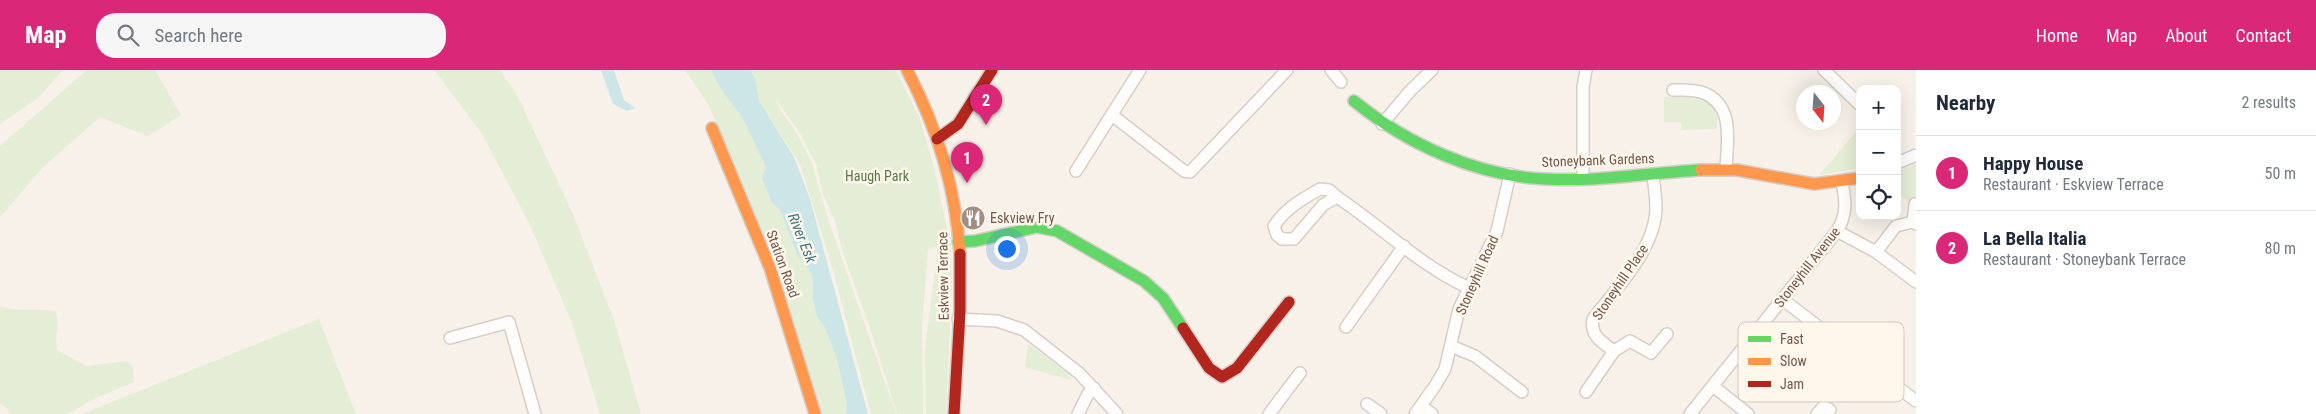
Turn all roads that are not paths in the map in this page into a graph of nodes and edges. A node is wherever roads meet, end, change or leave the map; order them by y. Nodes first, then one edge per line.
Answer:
1 (907, 70) edge
2 (992, 70) edge
3 (1140, 70) edge
4 (1287, 70) edge
5 (1331, 70) edge
6 (1432, 70) edge
7 (1586, 70) edge
8 (1824, 70) edge
9 (1341, 82) dead end
10 (1678, 92) dead end
11 (1354, 100) dead end
12 (1856, 101) edge
13 (1112, 115) junction
14 (1382, 124) junction
15 (712, 128) dead end
16 (937, 139) junction
17 (1916, 155) edge
18 (1901, 161) edge
19 (1726, 169) junction
20 (1076, 171) dead end
21 (1510, 174) junction
22 (1653, 174) junction
23 (1583, 179) junction
24 (1856, 179) edge
25 (1842, 182) junction
26 (1337, 197) junction
27 (1915, 204) edge
28 (1914, 223) edge
29 (1837, 231) junction
30 (958, 242) junction
31 (1404, 246) junction
32 (1876, 252) junction
33 (1916, 282) edge
34 (1469, 288) junction
35 (1782, 299) junction
36 (1289, 302) dead end
37 (958, 320) junction
38 (1764, 322) edge
39 (1812, 322) edge
40 (1346, 327) dead end
41 (1666, 334) dead end
42 (450, 338) dead end
43 (1451, 346) junction
44 (1614, 351) junction
45 (1738, 354) edge
46 (1300, 373) dead end
47 (1713, 386) junction
48 (1094, 388) junction
49 (1522, 392) dead end
50 (1586, 392) dead end
51 (1904, 392) edge
52 (1916, 401) edge
53 (1367, 404) dead end
54 (1418, 410) edge
55 (1830, 410) dead end
56 (535, 414) edge
57 (815, 414) edge
58 (954, 414) edge
59 (1078, 414) edge
60 (1117, 414) edge
61 (1268, 414) edge
62 (1381, 414) edge
63 (1432, 414) edge
64 (1690, 414) edge
65 (1748, 414) edge
66 (1817, 414) edge

1 - 16 street, Eskview Terrace
2 - 16 street
3 - 13 street
4 - 13 street
5 - 9 street
6 - 14 street
7 - 23 street
8 - 12 street
10 - 19 street
11 - 14 street, Stoneybank Gardens
13 - 20 street
14 - 21 street, Stoneybank Gardens
15 - 57 street, Station Road
16 - 30 street, Eskview Terrace
17 - 18 street
19 - 22 street, Stoneybank Gardens
19 - 25 street, Stoneybank Gardens
21 - 23 street, Stoneybank Gardens
21 - 34 street, Stoneyhill Road
22 - 23 street, Stoneybank Gardens
22 - 44 street, Stoneyhill Place
24 - 25 street, Stoneybank Gardens
25 - 29 street, Stoneyhill Avenue
26 - 26 street
26 - 31 street
27 - 28 street
28 - 32 street
29 - 32 street
29 - 35 street, Stoneyhill Avenue
30 - 36 street
30 - 37 street, Eskview Terrace
31 - 34 street
31 - 40 street
32 - 33 street
34 - 43 street, Stoneyhill Road
35 - 38 street, Stoneyhill Avenue
35 - 39 street
37 - 48 street
37 - 58 street, Eskview Terrace
41 - 44 street
42 - 56 street
43 - 49 street
43 - 54 street, Stoneyhill Road
44 - 50 street
45 - 47 street, Stoneyhill Avenue
46 - 61 street
47 - 64 street, Stoneyhill Avenue
47 - 65 street
48 - 59 street
48 - 60 street
51 - 52 street
53 - 62 street
54 - 63 street
55 - 66 street

